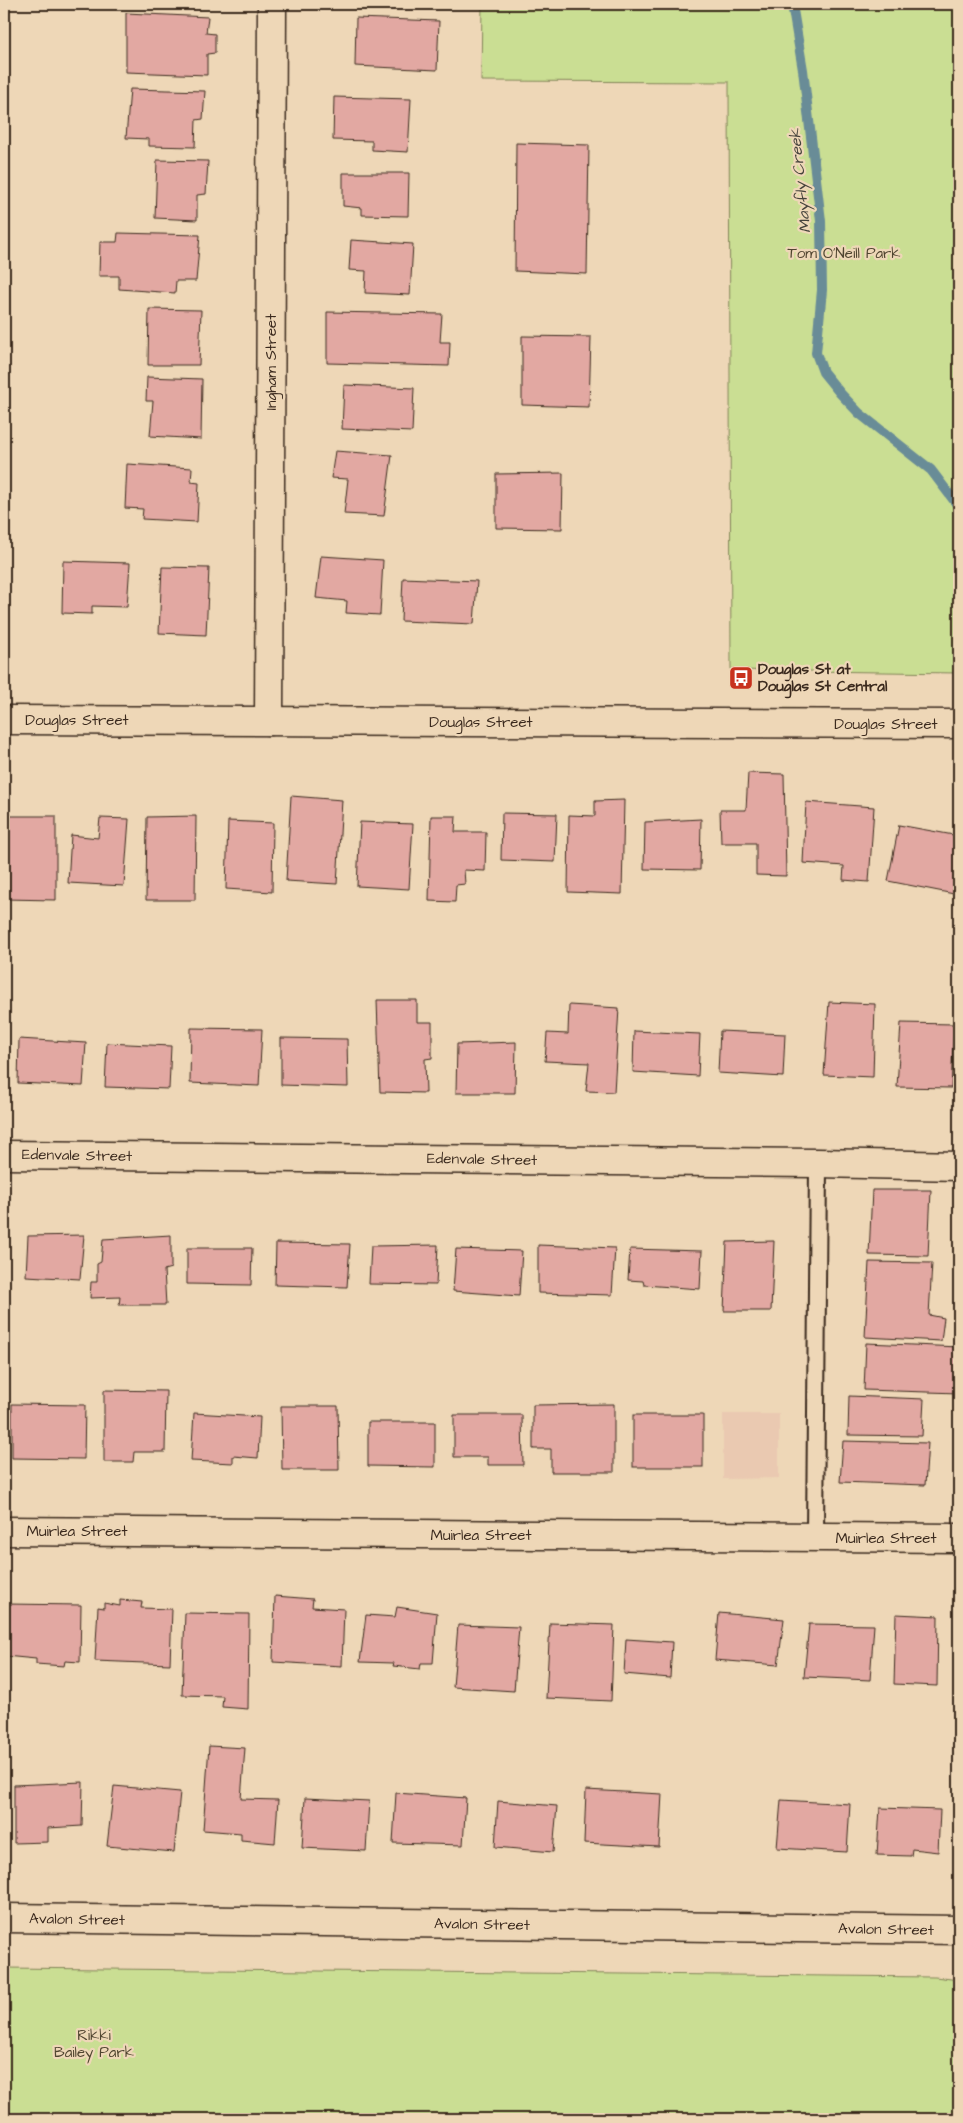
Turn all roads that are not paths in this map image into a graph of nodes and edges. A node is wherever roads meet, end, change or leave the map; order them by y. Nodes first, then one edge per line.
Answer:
1 (272, 4) edge
2 (4, 720) edge
3 (269, 721) junction
4 (959, 724) edge
5 (4, 1155) edge
6 (818, 1163) junction
7 (959, 1166) edge
8 (4, 1531) edge
9 (815, 1538) junction
10 (959, 1538) edge
11 (4, 1918) edge
12 (959, 1930) edge

1 - 3 street, Ingham Street
2 - 3 street, Douglas Street
3 - 4 street, Douglas Street
5 - 6 street, Edenvale Street
6 - 7 street, Edenvale Street
6 - 9 lane
8 - 9 street, Muirlea Street
9 - 10 street, Muirlea Street
11 - 12 street, Avalon Street

